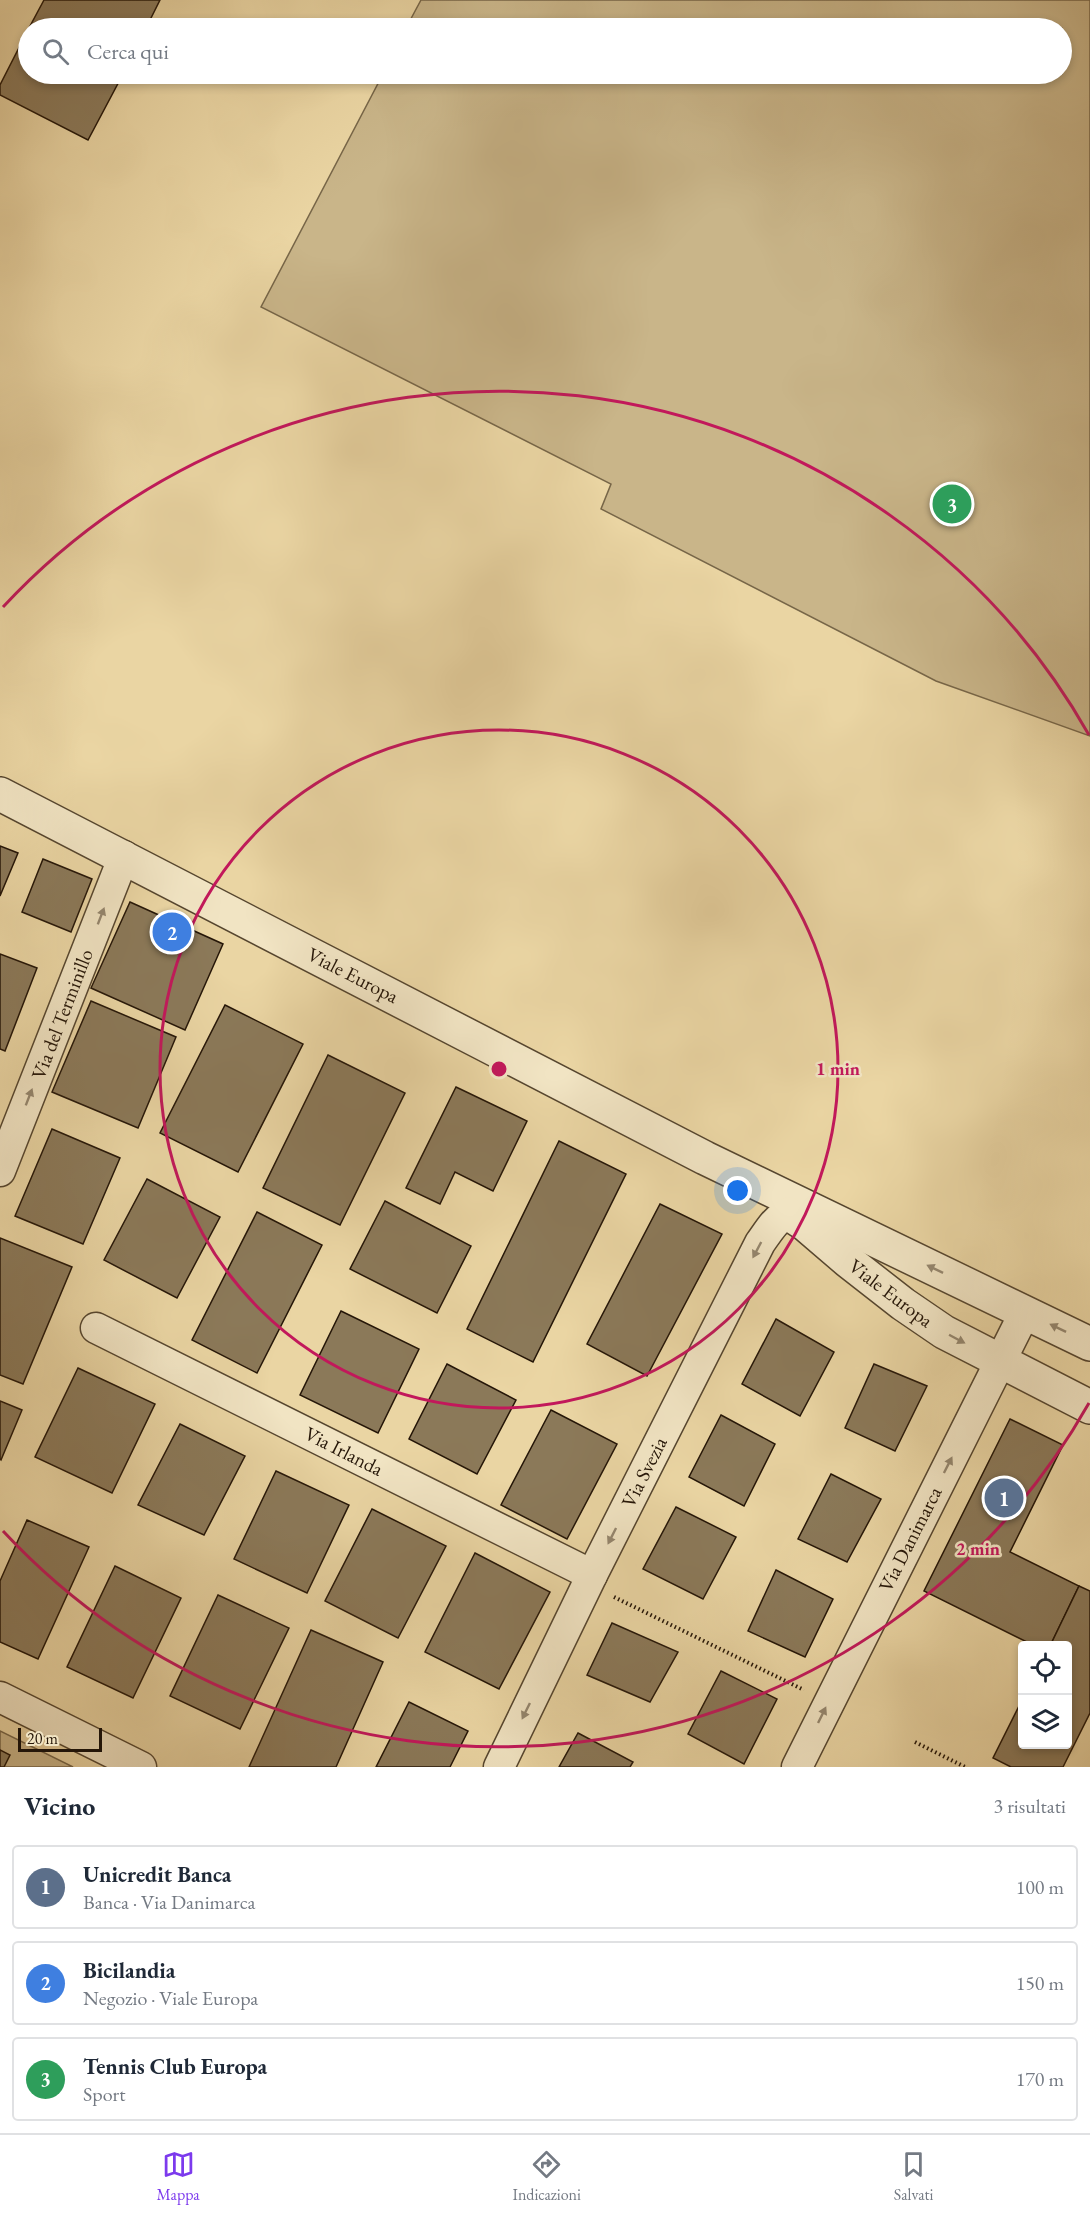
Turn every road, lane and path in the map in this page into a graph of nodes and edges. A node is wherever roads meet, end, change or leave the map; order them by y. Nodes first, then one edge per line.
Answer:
1 (0, 794) edge
2 (124, 856) junction
3 (0, 1171) edge
4 (803, 1213) junction
5 (1025, 1312) junction
6 (96, 1328) dead end
7 (1090, 1344) edge
8 (1000, 1362) junction
9 (1090, 1407) edge
10 (590, 1580) junction
11 (0, 1697) edge
12 (829, 1702) junction
13 (915, 1742) dead end
14 (141, 1767) edge
15 (500, 1767) edge
16 (797, 1767) edge
17 (965, 1767) edge

1 - 2 street, Viale Europa
3 -> 2 street, Via del Terminillo
2 - 4 street, Viale Europa
5 -> 4 street, Viale Europa
4 -> 8 street, Viale Europa
4 -> 10 street, Via Svezia
7 -> 5 street, Viale Europa
5 - 8 street, Via Danimarca
6 - 10 street, Via Irlanda
8 - 9 street, Viale Europa
12 -> 8 street, Via Danimarca
10 - 12 path
10 -> 15 street, Via Svezia
11 - 14 street
16 -> 12 street, Via Danimarca
13 - 17 path

